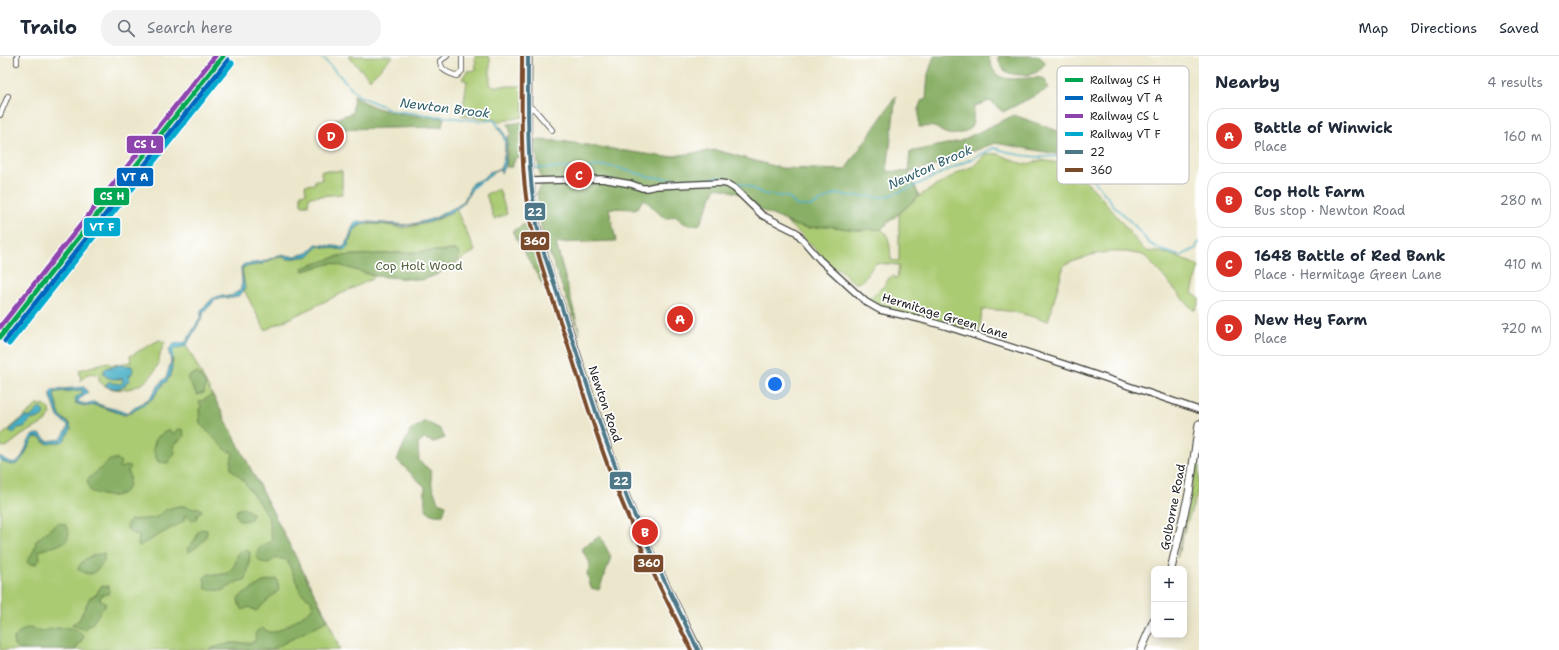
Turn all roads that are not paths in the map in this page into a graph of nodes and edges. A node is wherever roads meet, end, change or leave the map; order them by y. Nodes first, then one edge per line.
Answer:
1 (17, 56) edge
2 (447, 56) edge
3 (462, 56) edge
4 (528, 56) edge
5 (17, 63) dead end
6 (8, 96) dead end
7 (528, 106) junction
8 (0, 115) edge
9 (552, 130) dead end
10 (530, 181) junction
11 (1199, 410) edge
12 (1199, 424) edge
13 (1172, 566) edge
14 (1151, 627) edge
15 (698, 650) edge
16 (1141, 650) edge

1 - 5 street
2 - 3 street
4 - 7 main road, Newton Road
6 - 8 street
7 - 9 street
7 - 10 main road, Newton Road
10 - 11 street, Hermitage Green Lane
10 - 15 main road, Newton Road
12 - 13 main road, Golborne Road
14 - 16 main road

